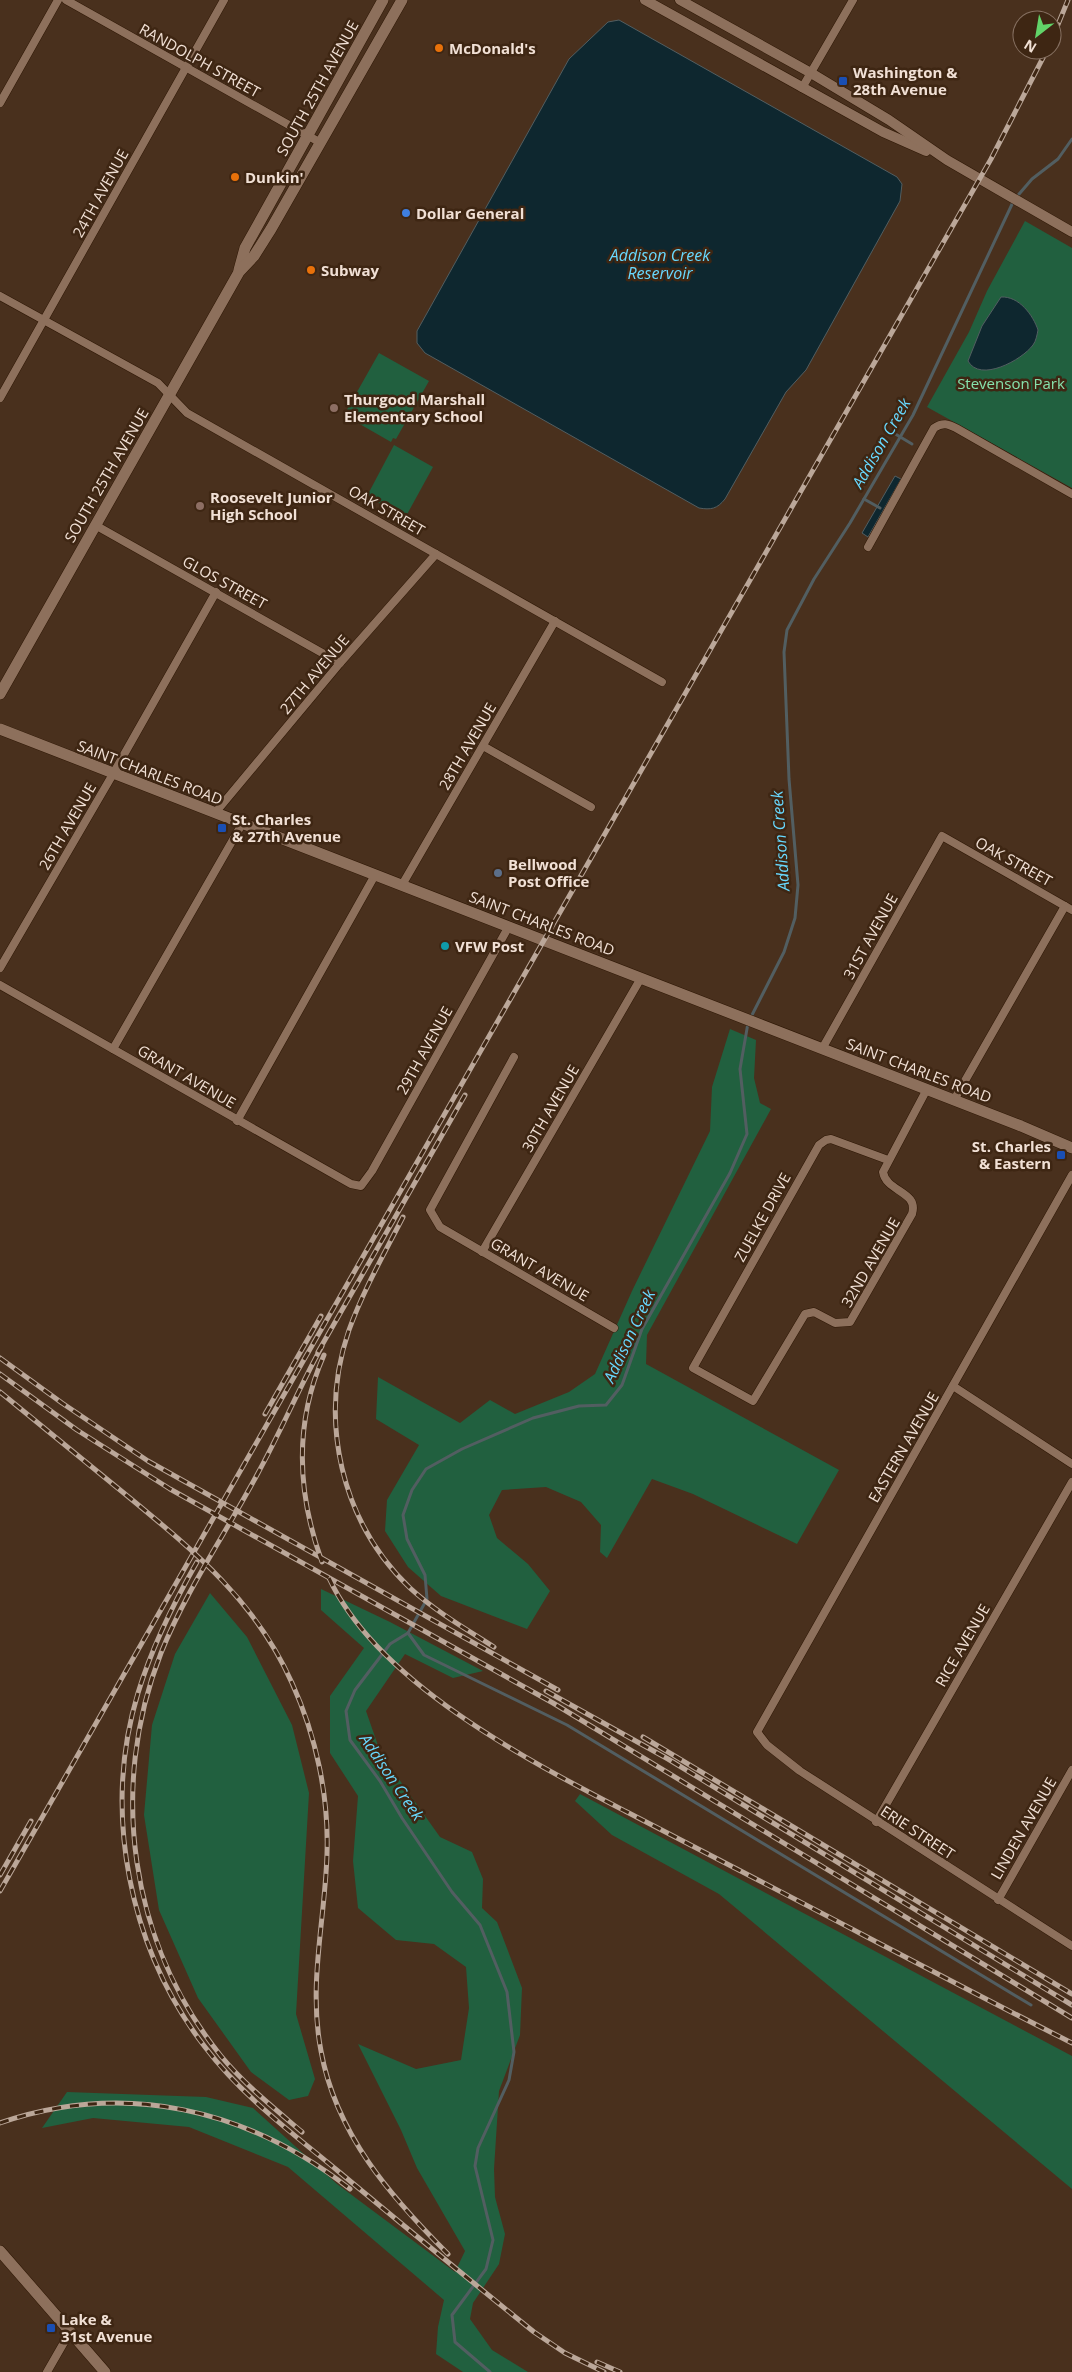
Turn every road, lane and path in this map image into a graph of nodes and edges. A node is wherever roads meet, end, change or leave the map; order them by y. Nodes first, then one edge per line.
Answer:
1 (58, 0) edge
2 (66, 0) edge
3 (224, 0) edge
4 (383, 0) edge
5 (402, 0) edge
6 (645, 0) edge
7 (680, 0) edge
8 (853, 0) edge
9 (350, 59) junction
10 (186, 67) junction
11 (364, 67) junction
12 (811, 73) junction
13 (802, 88) junction
14 (0, 103) edge
15 (307, 136) junction
16 (321, 143) junction
17 (948, 160) junction
18 (1072, 232) edge
19 (239, 272) junction
20 (0, 296) edge
21 (44, 320) junction
22 (169, 395) junction
23 (0, 398) edge
24 (1072, 494) edge
25 (95, 525) junction
26 (868, 547) dead end
27 (436, 554) junction
28 (216, 592) junction
29 (555, 621) junction
30 (340, 663) junction
31 (662, 682) dead end
32 (0, 694) edge
33 (0, 729) edge
34 (483, 746) junction
35 (114, 774) junction
36 (591, 807) dead end
37 (215, 813) junction
38 (242, 824) junction
39 (942, 836) joint
40 (375, 874) junction
41 (402, 885) junction
42 (1068, 908) edge
43 (508, 926) junction
44 (0, 968) edge
45 (641, 978) junction
46 (0, 985) edge
47 (114, 1049) junction
48 (822, 1049) junction
49 (514, 1057) dead end
50 (927, 1089) junction
51 (954, 1100) junction
52 (237, 1121) junction
53 (1072, 1148) edge
54 (888, 1160) junction
55 (1072, 1176) edge
56 (361, 1186) joint
57 (482, 1252) junction
58 (614, 1328) dead end
59 (953, 1386) junction
60 (753, 1401) joint
61 (1072, 1464) edge
62 (1072, 1482) edge
63 (757, 1732) joint
64 (1072, 1770) edge
65 (876, 1822) junction
66 (998, 1900) junction
67 (1072, 1946) edge
68 (0, 2251) edge
69 (70, 2332) junction
70 (47, 2372) edge
71 (105, 2372) edge

1 - 14 street
2 - 10 street, RANDOLPH STREET
3 - 10 street, 24TH AVENUE
4 - 9 main road, SOUTH 25TH AVENUE
5 - 11 main road, SOUTH 25TH AVENUE
6 - 13 street
7 - 12 street
8 - 12 street
9 - 11 main road
9 - 15 main road, SOUTH 25TH AVENUE
10 - 15 street, RANDOLPH STREET
10 - 21 street, 24TH AVENUE
11 - 16 main road, SOUTH 25TH AVENUE
12 - 13 street
12 - 17 street
13 - 17 street
15 - 16 street, RANDOLPH STREET
15 - 19 main road, SOUTH 25TH AVENUE
16 - 19 main road, SOUTH 25TH AVENUE
17 - 18 street
19 - 22 main road, SOUTH 25TH AVENUE
20 - 21 street, OAK STREET
21 - 22 street, OAK STREET
21 - 23 street, 24TH AVENUE
22 - 25 main road, SOUTH 25TH AVENUE
22 - 27 street, OAK STREET
24 - 26 street
25 - 28 street, GLOS STREET
25 - 32 main road, SOUTH 25TH AVENUE
27 - 29 street, OAK STREET
27 - 30 street, 27TH AVENUE
28 - 30 street, GLOS STREET
28 - 35 street, 26TH AVENUE
29 - 31 street, OAK STREET
29 - 34 street, 28TH AVENUE
30 - 37 street, 27TH AVENUE
33 - 35 main road, SAINT CHARLES ROAD
34 - 36 street
34 - 41 street, 28TH AVENUE
35 - 37 main road, SAINT CHARLES ROAD
35 - 44 street, 26TH AVENUE
37 - 38 main road, SAINT CHARLES ROAD
38 - 40 main road, SAINT CHARLES ROAD
38 - 47 street
39 - 42 street, OAK STREET
39 - 48 street, 31ST AVENUE
40 - 41 main road, SAINT CHARLES ROAD
40 - 52 street
41 - 43 main road, SAINT CHARLES ROAD
42 - 51 street
43 - 45 main road, SAINT CHARLES ROAD
43 - 56 street, 29TH AVENUE
45 - 48 main road, SAINT CHARLES ROAD
45 - 57 street, 30TH AVENUE
46 - 47 street, GRANT AVENUE
47 - 52 street, GRANT AVENUE
48 - 50 main road, SAINT CHARLES ROAD
49 - 57 street, GRANT AVENUE
50 - 51 main road, SAINT CHARLES ROAD
50 - 54 street
51 - 53 main road, SAINT CHARLES ROAD
52 - 56 street, GRANT AVENUE
54 - 60 street, 32ND AVENUE
54 - 60 street, ZUELKE DRIVE
55 - 59 street, EASTERN AVENUE
57 - 58 street, GRANT AVENUE
59 - 61 street
59 - 63 street, EASTERN AVENUE
62 - 65 street, RICE AVENUE
63 - 65 street, ERIE STREET
64 - 66 street, LINDEN AVENUE
65 - 66 street, ERIE STREET
66 - 67 street, ERIE STREET
68 - 69 main road
69 - 70 street
69 - 71 main road

